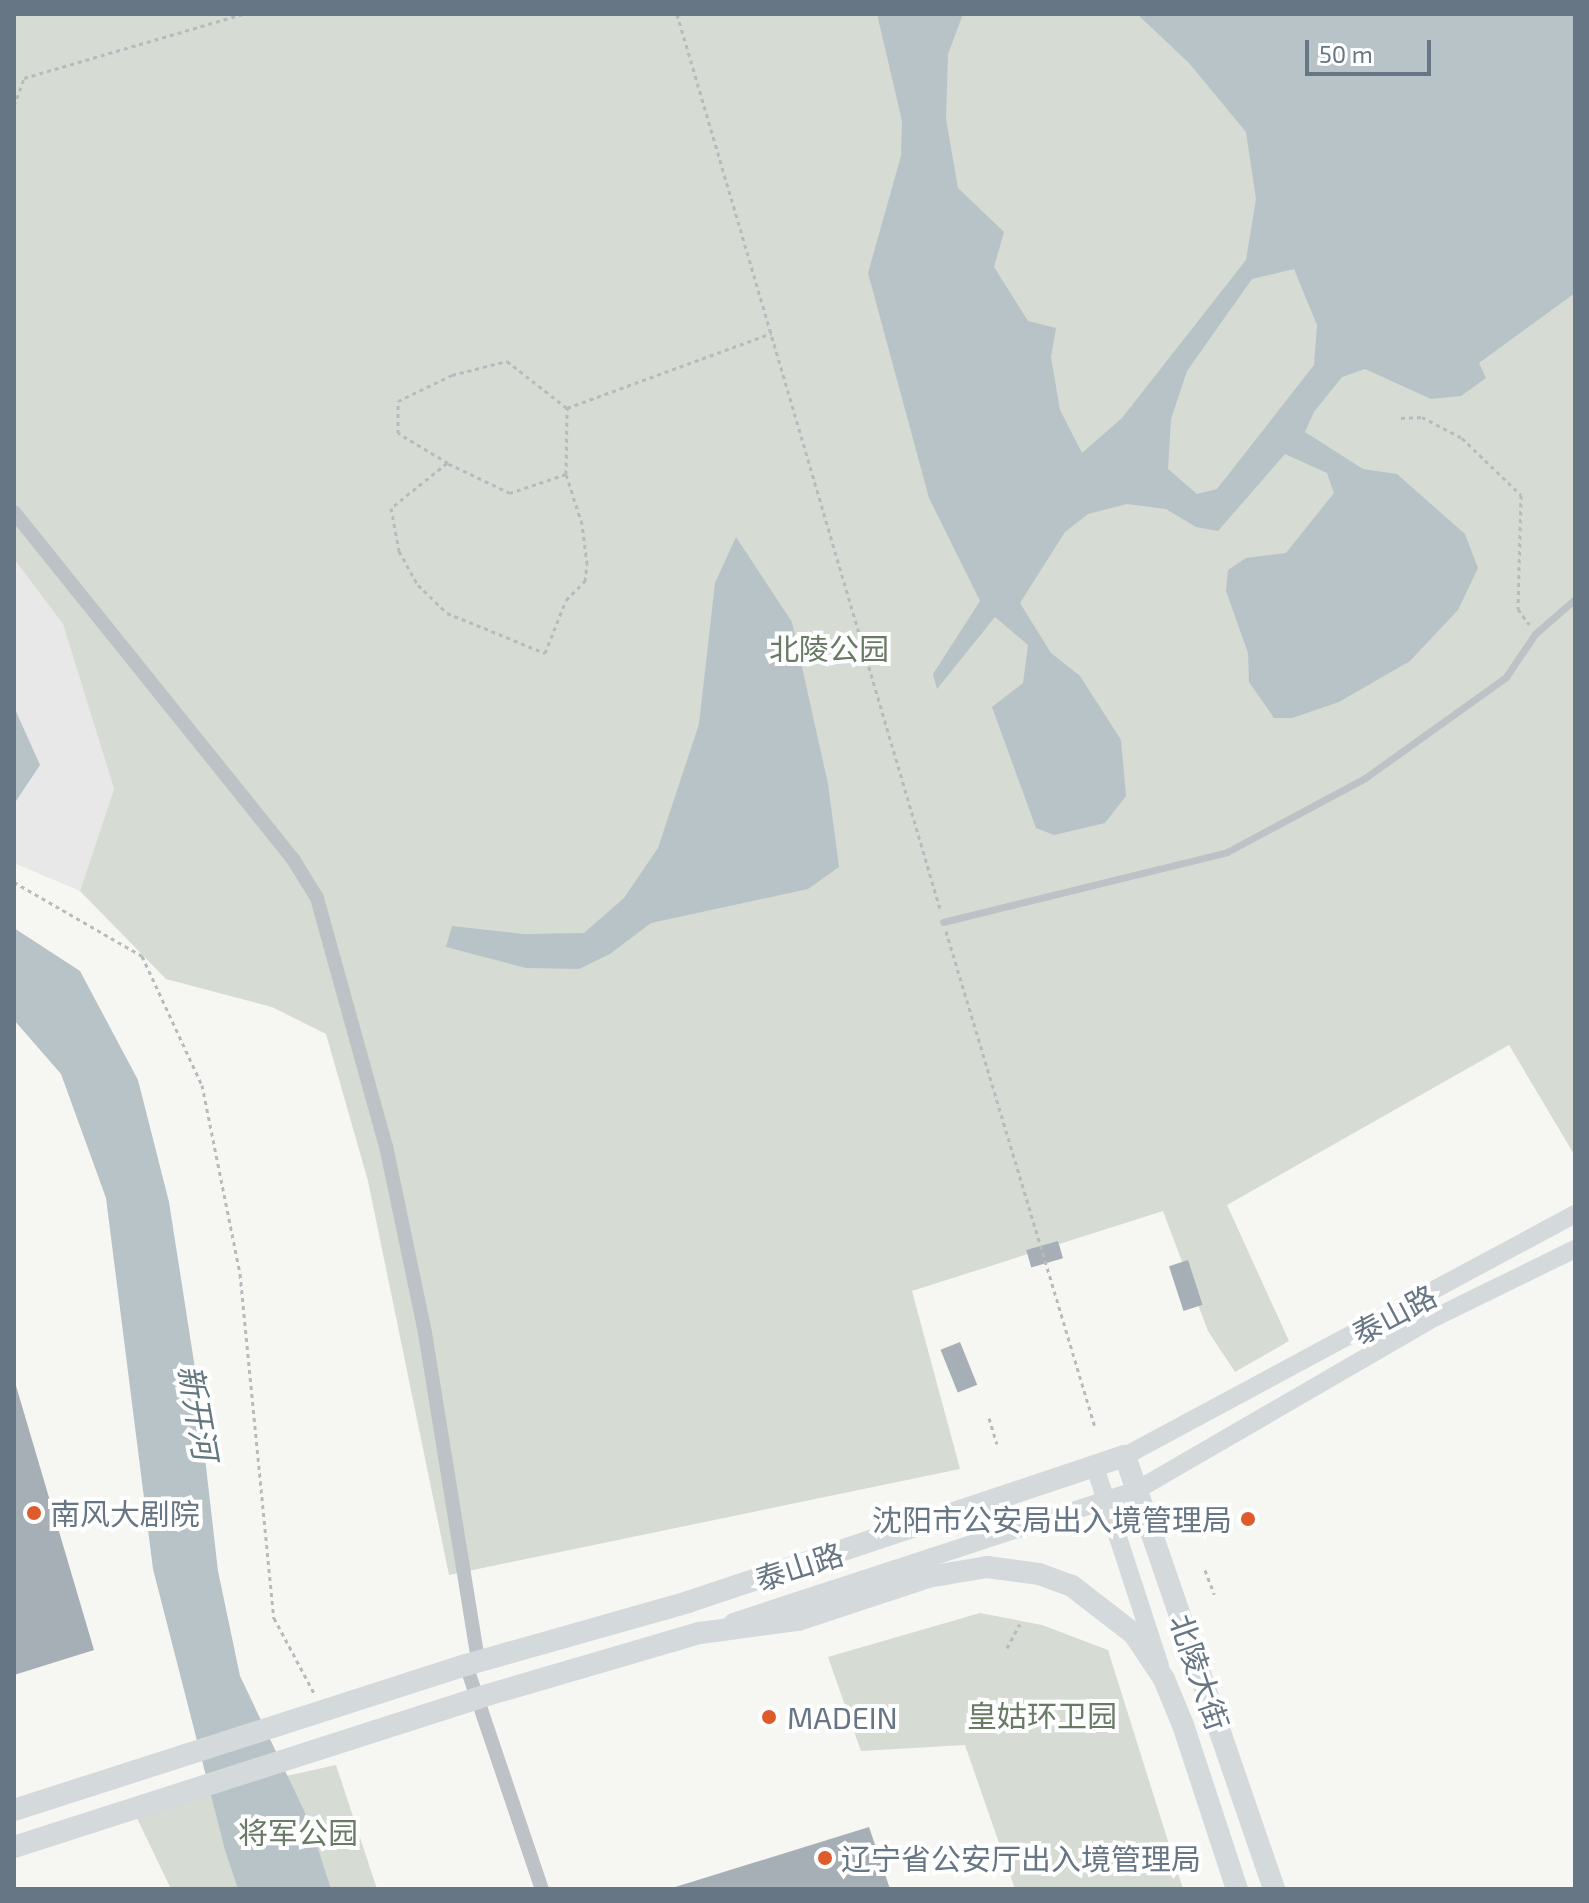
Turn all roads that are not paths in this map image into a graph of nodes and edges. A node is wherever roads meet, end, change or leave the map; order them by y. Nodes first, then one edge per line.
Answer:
1 (14, 512) edge
2 (1575, 599) edge
3 (943, 922) road end
4 (1575, 1214) edge
5 (1575, 1249) edge
6 (1125, 1456) junction
7 (1095, 1467) junction
8 (1137, 1490) junction
9 (1107, 1501) junction
10 (700, 1633) junction
11 (472, 1664) junction
12 (1164, 1679) junction
13 (477, 1698) junction
14 (14, 1810) edge
15 (14, 1847) edge
16 (542, 1889) edge
17 (1237, 1889) edge
18 (1274, 1889) edge

1 - 11 street
2 - 3 lane
4 - 6 main road, 泰山路
5 - 8 main road, 泰山路
6 - 7 main road, 泰山路
6 - 8 main road, 北陵大街
7 - 9 main road, 北陵大街
7 - 11 main road, 泰山路
8 - 9 main road, 泰山路
8 - 18 main road, 北陵大街
9 - 10 main road, 泰山路
9 - 12 main road, 北陵大街
10 - 12 main road
10 - 13 main road, 泰山路
11 - 13 street
11 - 14 main road, 泰山路
12 - 17 main road, 北陵大街
13 - 15 main road, 泰山路
13 - 16 street

